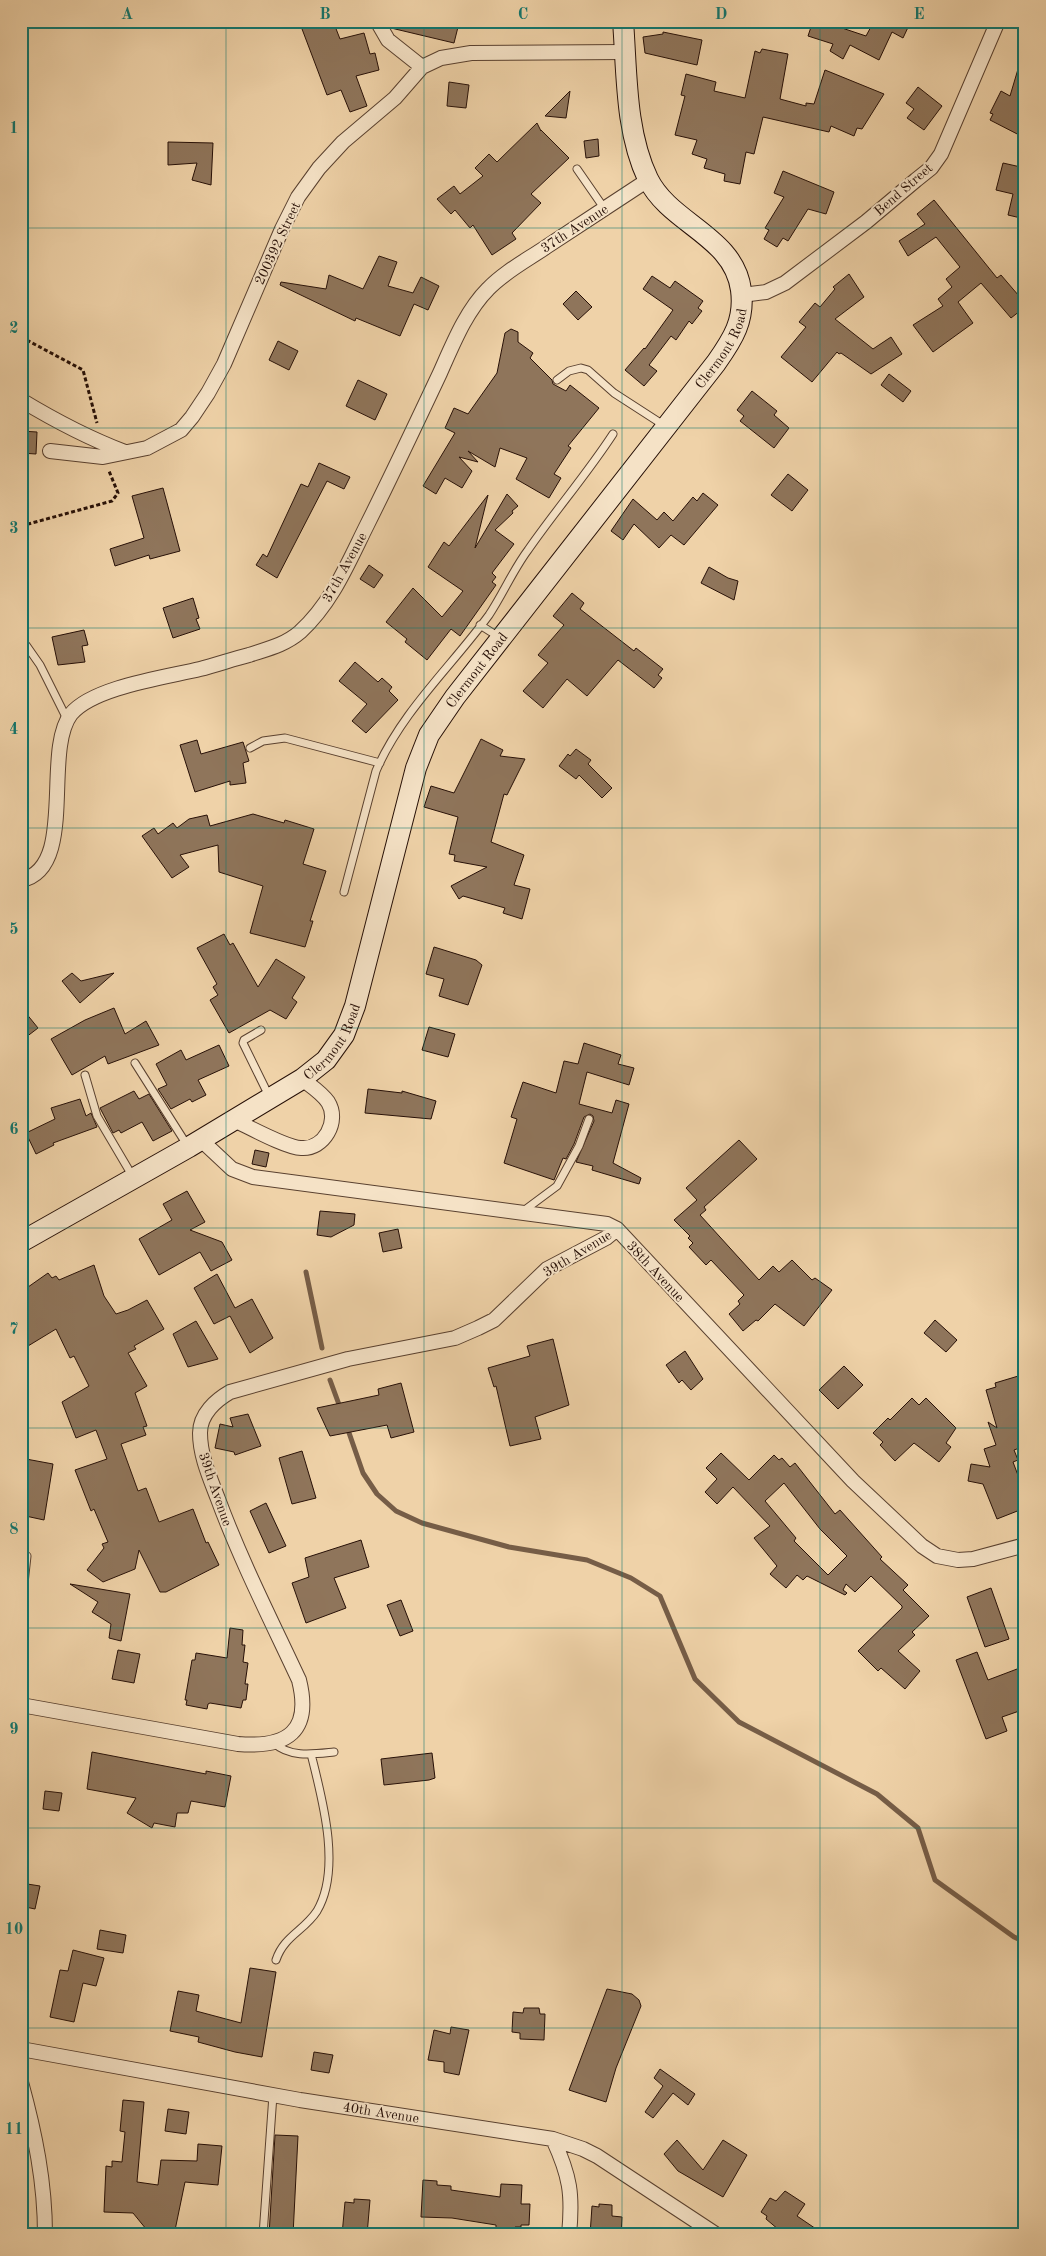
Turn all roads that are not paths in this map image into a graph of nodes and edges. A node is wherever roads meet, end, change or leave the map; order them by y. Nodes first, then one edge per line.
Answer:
1 (377, 21) edge
2 (623, 21) edge
3 (998, 21) edge
4 (625, 52) junction
5 (422, 67) junction
6 (578, 169) dead end
7 (648, 180) junction
8 (604, 208) junction
9 (742, 296) junction
10 (557, 380) dead end
11 (21, 400) edge
12 (667, 427) junction
13 (613, 434) dead end
14 (102, 450) junction
15 (50, 451) dead end
16 (480, 625) junction
17 (501, 639) junction
18 (26, 645) dead end
19 (68, 721) junction
20 (250, 748) dead end
21 (380, 763) junction
22 (21, 880) edge
23 (344, 892) dead end
24 (261, 1030) dead end
25 (135, 1062) dead end
26 (85, 1075) dead end
27 (302, 1079) junction
28 (271, 1098) junction
29 (589, 1119) dead end
30 (234, 1120) junction
31 (195, 1144) junction
32 (133, 1178) junction
33 (522, 1212) junction
34 (617, 1229) junction
35 (21, 1242) edge
36 (1025, 1545) edge
37 (27, 1556) dead end
38 (21, 1611) edge
39 (21, 1705) edge
40 (274, 1743) junction
41 (334, 1752) dead end
42 (311, 1754) junction
43 (276, 1960) dead end
44 (21, 2049) edge
45 (21, 2082) edge
46 (273, 2095) junction
47 (553, 2139) junction
48 (45, 2235) edge
49 (263, 2235) edge
50 (569, 2235) edge
51 (717, 2235) edge

1 - 5 street
2 - 4 street, Clermont Road
3 - 9 street, Bend Street
4 - 5 street, 200392 Street
4 - 7 street, Clermont Road
5 - 14 street, 200392 Street
6 - 8 lane
7 - 8 street, 37th Avenue
7 - 9 street, Clermont Road
8 - 19 street, 37th Avenue
9 - 12 street, Clermont Road
10 - 12 lane
11 - 14 street
12 - 17 street, Clermont Road
13 - 16 lane
14 - 15 street, 200392 Street
16 - 17 lane
16 - 21 lane
17 - 27 street, Clermont Road
18 - 19 lane
19 - 22 street, 37th Avenue
20 - 21 lane
21 - 23 lane
24 - 28 lane
25 - 31 lane
26 - 32 lane
27 - 28 street, Clermont Road
27 - 30 street
28 - 30 street, Clermont Road
29 - 33 lane
30 - 31 street, Clermont Road
31 - 32 street, Clermont Road
31 - 33 street, 38th Avenue
32 - 35 street, Clermont Road
33 - 34 street, 38th Avenue
34 - 36 street, 38th Avenue
34 - 40 street, 39th Avenue
37 - 38 lane
39 - 40 street
40 - 42 lane
41 - 42 lane
42 - 43 lane
44 - 46 street, 40th Avenue
45 - 48 street
46 - 47 street, 40th Avenue
46 - 49 lane
47 - 50 street
47 - 51 street, 40th Avenue

